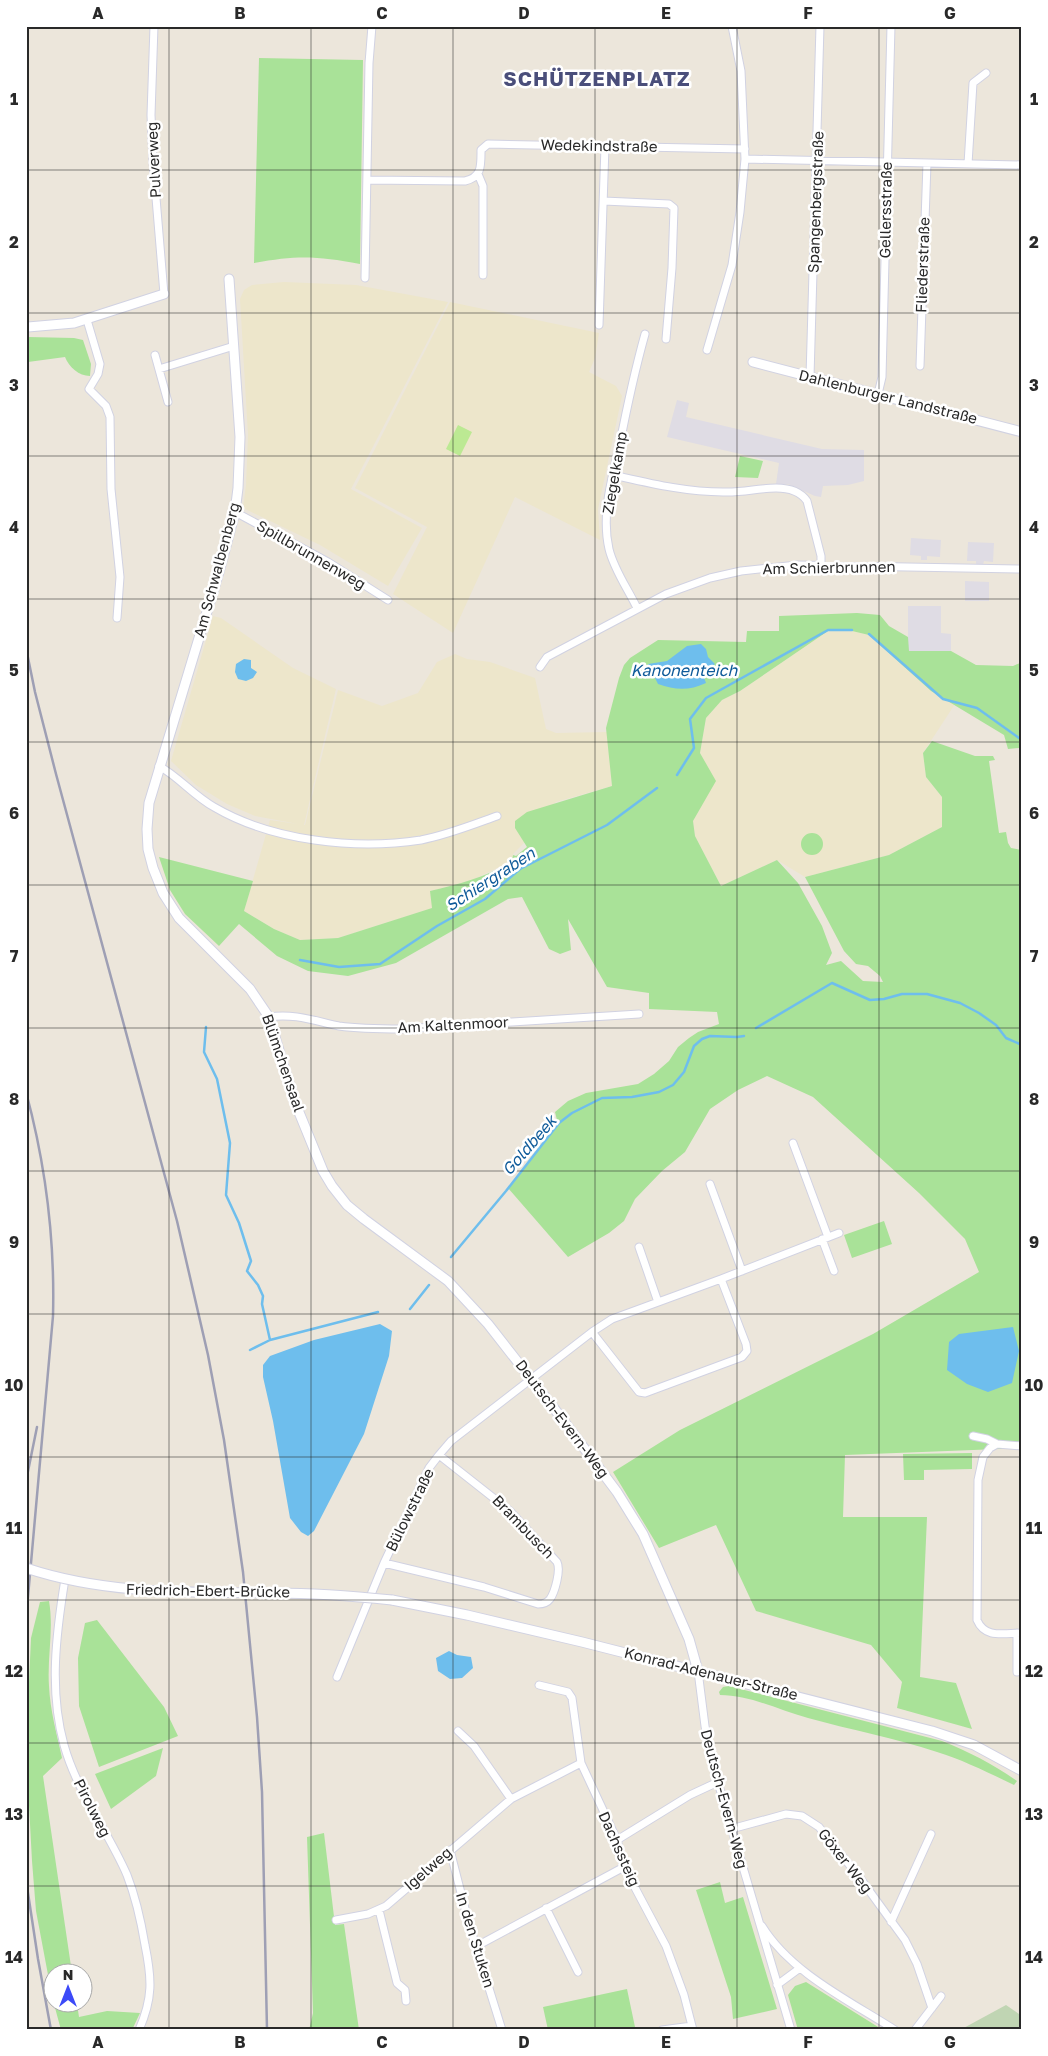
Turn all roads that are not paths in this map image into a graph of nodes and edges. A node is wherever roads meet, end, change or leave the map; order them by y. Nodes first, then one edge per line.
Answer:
1 (154, 26) edge
2 (372, 26) edge
3 (732, 26) edge
4 (820, 26) edge
5 (891, 26) edge
6 (986, 73) dead end
7 (605, 146) junction
8 (745, 150) junction
9 (745, 159) junction
10 (818, 160) junction
11 (887, 162) junction
12 (926, 163) junction
13 (968, 164) junction
14 (1022, 165) edge
15 (478, 174) junction
16 (367, 180) junction
17 (604, 201) junction
18 (483, 275) dead end
19 (366, 278) dead end
20 (229, 279) dead end
21 (164, 294) joint
22 (87, 320) junction
23 (599, 325) dead end
24 (28, 327) dead end
25 (645, 334) dead end
26 (666, 339) dead end
27 (234, 346) junction
28 (707, 350) dead end
29 (155, 355) dead end
30 (754, 362) dead end
31 (920, 366) dead end
32 (159, 369) junction
33 (810, 377) junction
34 (878, 394) junction
35 (168, 402) dead end
36 (1022, 432) edge
37 (613, 475) junction
38 (234, 512) junction
39 (821, 565) junction
40 (1022, 569) edge
41 (388, 600) dead end
42 (637, 608) junction
43 (117, 618) dead end
44 (540, 667) dead end
45 (159, 766) junction
46 (497, 816) dead end
47 (639, 1014) dead end
48 (269, 1017) junction
49 (793, 1143) dead end
50 (710, 1184) dead end
51 (839, 1233) dead end
52 (825, 1238) junction
53 (639, 1248) dead end
54 (742, 1270) junction
55 (834, 1271) dead end
56 (720, 1279) junction
57 (658, 1302) junction
58 (488, 1324) joint
59 (592, 1332) junction
60 (530, 1378) junction
61 (973, 1436) dead end
62 (997, 1444) junction
63 (1022, 1446) edge
64 (439, 1455) junction
65 (384, 1563) junction
66 (26, 1568) edge
67 (65, 1579) junction
68 (392, 1600) joint
69 (1020, 1633) edge
70 (698, 1670) junction
71 (1017, 1672) dead end
72 (336, 1677) dead end
73 (539, 1685) dead end
74 (458, 1731) dead end
75 (580, 1763) junction
76 (1021, 1770) edge
77 (718, 1782) junction
78 (511, 1799) junction
79 (731, 1829) junction
80 (931, 1834) dead end
81 (617, 1840) junction
82 (450, 1850) junction
83 (624, 1867) junction
84 (546, 1908) junction
85 (380, 1910) junction
86 (757, 1918) junction
87 (336, 1920) dead end
88 (891, 1922) junction
89 (477, 1946) junction
90 (800, 1968) junction
91 (578, 1972) dead end
92 (777, 1985) junction
93 (941, 1996) dead end
94 (406, 2000) dead end
95 (932, 2008) junction
96 (692, 2028) edge
97 (138, 2030) edge
98 (502, 2030) edge
99 (662, 2030) edge
100 (790, 2030) edge
101 (894, 2030) edge
102 (915, 2030) edge

1 - 21 street, Pulverweg
2 - 16 street
3 - 8 street
4 - 10 street, Spangenbergstraße
5 - 11 street, Gellersstraße
6 - 13 street
7 - 8 street, Wedekindstraße
7 - 15 street, Wedekindstraße
7 - 17 street
8 - 9 street
9 - 10 street
9 - 28 street
10 - 11 street
10 - 33 street, Spangenbergstraße
11 - 12 street
11 - 34 street, Gellersstraße
12 - 13 street
12 - 31 street, Fliederstraße
13 - 14 street
15 - 16 street
15 - 18 street, Wedekindstraße
16 - 19 street
17 - 23 street
17 - 26 street
20 - 27 street, Am Schwalbenberg
21 - 22 street
22 - 24 street
22 - 43 street
25 - 37 street, Ziegelkamp
27 - 32 street
27 - 38 street, Am Schwalbenberg
29 - 32 street
30 - 33 street, Dahlenburger Landstraße
32 - 35 street
33 - 34 street, Dahlenburger Landstraße
34 - 36 street, Dahlenburger Landstraße
37 - 39 street
37 - 42 street, Ziegelkamp
38 - 41 street, Spillbrunnenweg
38 - 45 street, Am Schwalbenberg
39 - 40 street, Am Schierbrunnen
39 - 42 street, Am Schierbrunnen
42 - 44 street, Am Schierbrunnen
45 - 46 street
45 - 48 street, Blümchensaal
47 - 48 street, Am Kaltenmoor
48 - 58 street, Blümchensaal
49 - 52 street
50 - 54 street
51 - 52 street, Bülowstraße
52 - 54 street, Bülowstraße
52 - 55 street
53 - 57 street
54 - 56 street, Bülowstraße
56 - 57 street, Bülowstraße
56 - 59 street
57 - 59 street, Bülowstraße
58 - 60 street, Deutsch-Evern-Weg
59 - 60 street, Bülowstraße
60 - 64 street, Bülowstraße
60 - 70 street, Deutsch-Evern-Weg
61 - 62 street
62 - 63 street
62 - 69 street
64 - 65 street, Bülowstraße
64 - 65 street, Brambusch
65 - 72 street, Bülowstraße
66 - 67 street, Friedrich-Ebert-Brücke, bridge
67 - 68 street, Friedrich-Ebert-Brücke, bridge
67 - 97 street, Pirolweg
68 - 70 street, Konrad-Adenauer-Straße
69 - 71 street
70 - 76 street, Konrad-Adenauer-Straße
70 - 77 street, Deutsch-Evern-Weg
73 - 75 street, Dachssteig
74 - 78 street
75 - 78 street, Igelweg
75 - 81 street, Dachssteig
77 - 79 street, Deutsch-Evern-Weg
77 - 81 street
78 - 82 street, Igelweg
79 - 86 street, Deutsch-Evern-Weg
79 - 88 street, Göxer Weg
80 - 88 street
81 - 83 street, Dachssteig
82 - 85 street, Igelweg
82 - 89 street, In den Stuken
83 - 84 street
83 - 96 street, Dachssteig
84 - 89 street
84 - 91 street
85 - 87 street, Igelweg
85 - 94 street
86 - 90 street
86 - 92 street, Deutsch-Evern-Weg
88 - 95 street, Göxer Weg
89 - 98 street, In den Stuken
90 - 92 street
90 - 101 street
92 - 100 street, Deutsch-Evern-Weg
93 - 95 street
95 - 102 street
96 - 99 street

